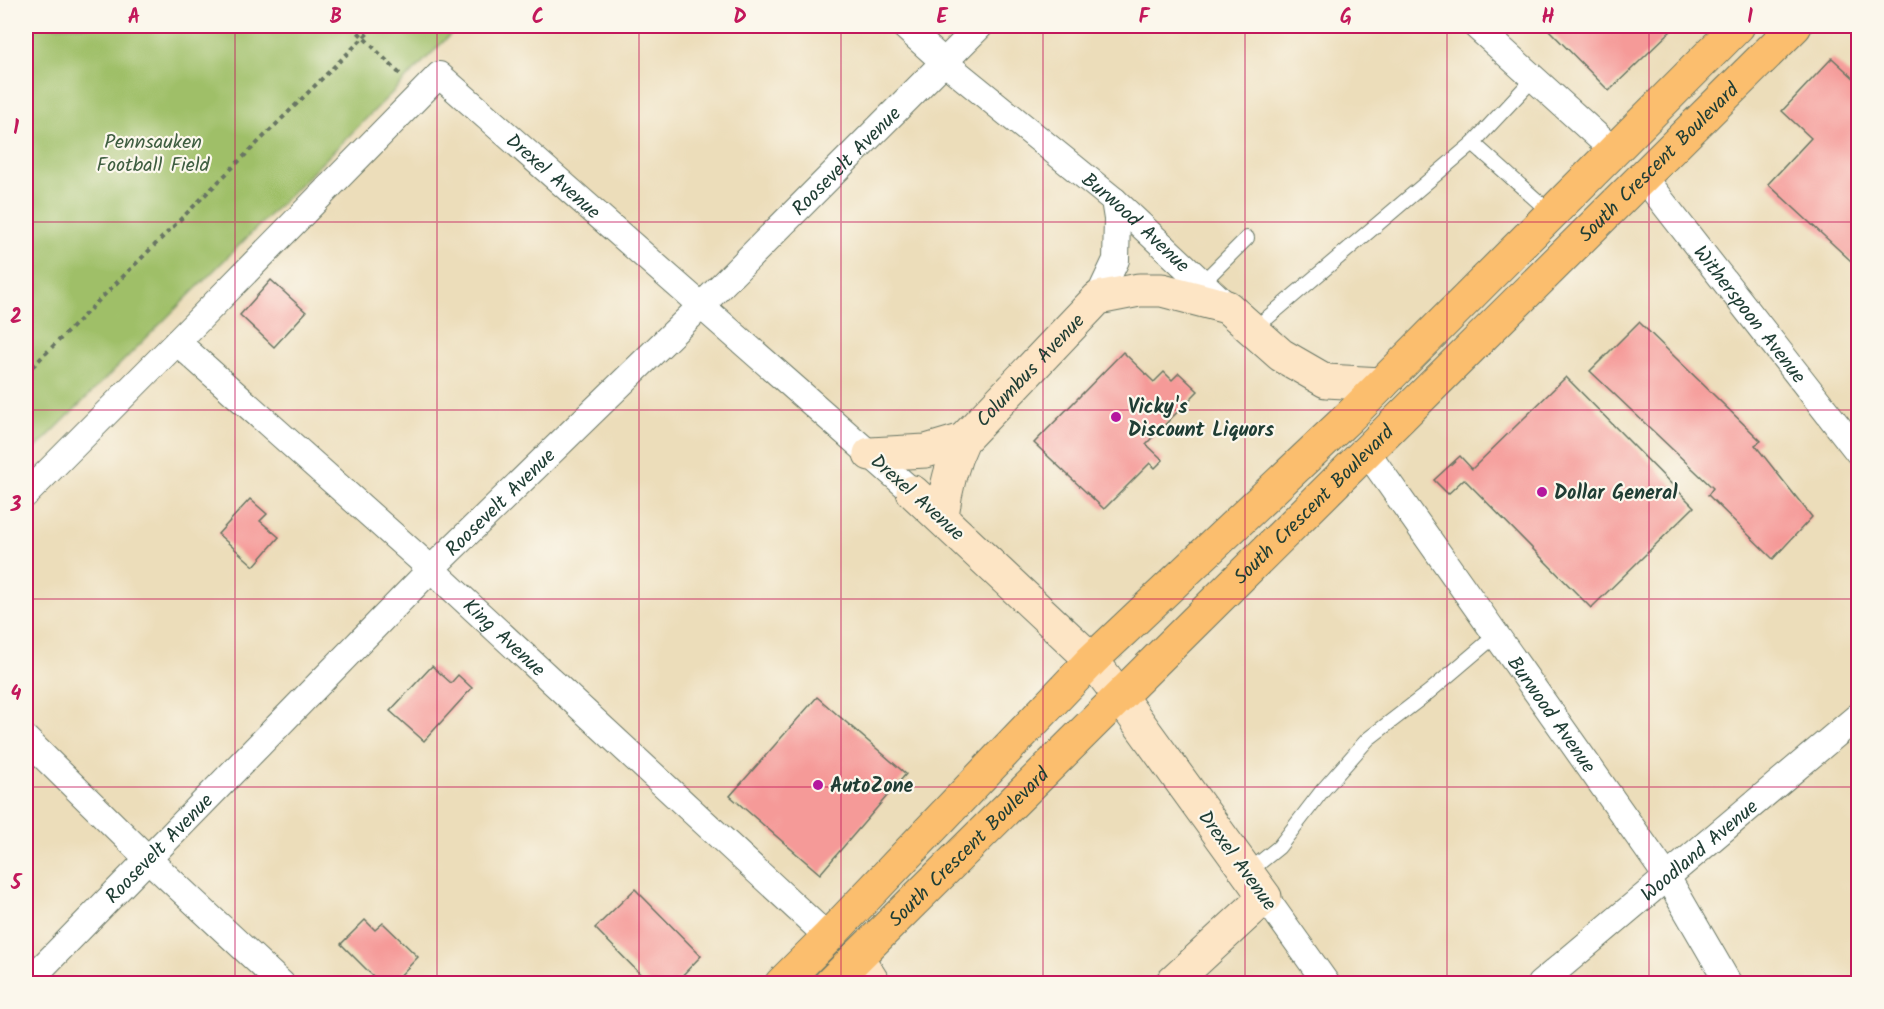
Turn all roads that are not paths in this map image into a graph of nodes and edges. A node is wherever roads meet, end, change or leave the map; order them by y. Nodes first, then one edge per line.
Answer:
1 (904, 26) edge
2 (980, 26) edge
3 (1476, 26) edge
4 (1738, 26) edge
5 (1796, 26) edge
6 (944, 62) junction
7 (1534, 78) junction
8 (1473, 143) junction
9 (1614, 151) junction
10 (1643, 177) junction
11 (1114, 200) junction
12 (1552, 214) junction
13 (1247, 238) dead end
14 (1202, 284) junction
15 (1098, 298) junction
16 (701, 306) junction
17 (1227, 307) junction
18 (1253, 330) junction
19 (177, 342) junction
20 (1382, 384) junction
21 (963, 440) junction
22 (1367, 452) junction
23 (1858, 452) edge
24 (870, 454) junction
25 (914, 492) joint
26 (26, 494) edge
27 (942, 518) junction
28 (431, 569) junction
29 (1496, 635) junction
30 (1092, 660) junction
31 (1120, 697) junction
32 (1858, 716) edge
33 (26, 739) edge
34 (148, 859) junction
35 (1666, 877) junction
36 (1256, 885) junction
37 (828, 937) junction
38 (865, 970) edge
39 (26, 984) edge
40 (282, 984) edge
41 (781, 984) edge
42 (830, 984) edge
43 (1171, 984) edge
44 (1327, 984) edge
45 (1540, 984) edge
46 (1729, 984) edge

1 - 6 street, Burwood Avenue
2 - 6 street, Roosevelt Avenue
3 - 7 street
4 - 9 highway, South Crescent Boulevard
5 - 10 highway, South Crescent Boulevard
6 - 11 street, Burwood Avenue
6 - 16 street, Roosevelt Avenue
7 - 8 lane
7 - 9 street
8 - 12 lane
8 - 18 lane
9 - 12 highway, South Crescent Boulevard
10 - 22 highway, South Crescent Boulevard
10 - 23 street, Witherspoon Avenue
11 - 14 street, Burwood Avenue
11 - 15 street
12 - 20 highway, South Crescent Boulevard
13 - 14 lane
14 - 17 street, Burwood Avenue
15 - 17 street
15 - 21 street, Columbus Avenue
16 - 19 street, Drexel Avenue
16 - 24 street, Drexel Avenue
16 - 28 street, Roosevelt Avenue
17 - 18 street, Burwood Avenue
18 - 20 street, Burwood Avenue
19 - 26 street
19 - 28 street, King Avenue
20 - 30 highway, South Crescent Boulevard
21 - 24 street, Columbus Avenue
21 - 27 street, Columbus Avenue
22 - 29 street, Burwood Avenue
22 - 31 highway, South Crescent Boulevard
24 - 25 street, Drexel Avenue
25 - 27 street, Drexel Avenue
27 - 30 street, Drexel Avenue
28 - 34 street, Roosevelt Avenue
28 - 37 street, King Avenue
29 - 35 street, Burwood Avenue
29 - 36 lane
30 - 31 street, Drexel Avenue
30 - 37 highway, South Crescent Boulevard
31 - 36 street, Drexel Avenue
31 - 38 highway, South Crescent Boulevard
32 - 35 street, Woodland Avenue
33 - 34 street
34 - 39 street, Roosevelt Avenue
34 - 40 street
35 - 45 street, Woodland Avenue
35 - 46 street, Burwood Avenue
36 - 43 street
36 - 44 street, Drexel Avenue
37 - 41 highway, South Crescent Boulevard
38 - 42 highway, South Crescent Boulevard

